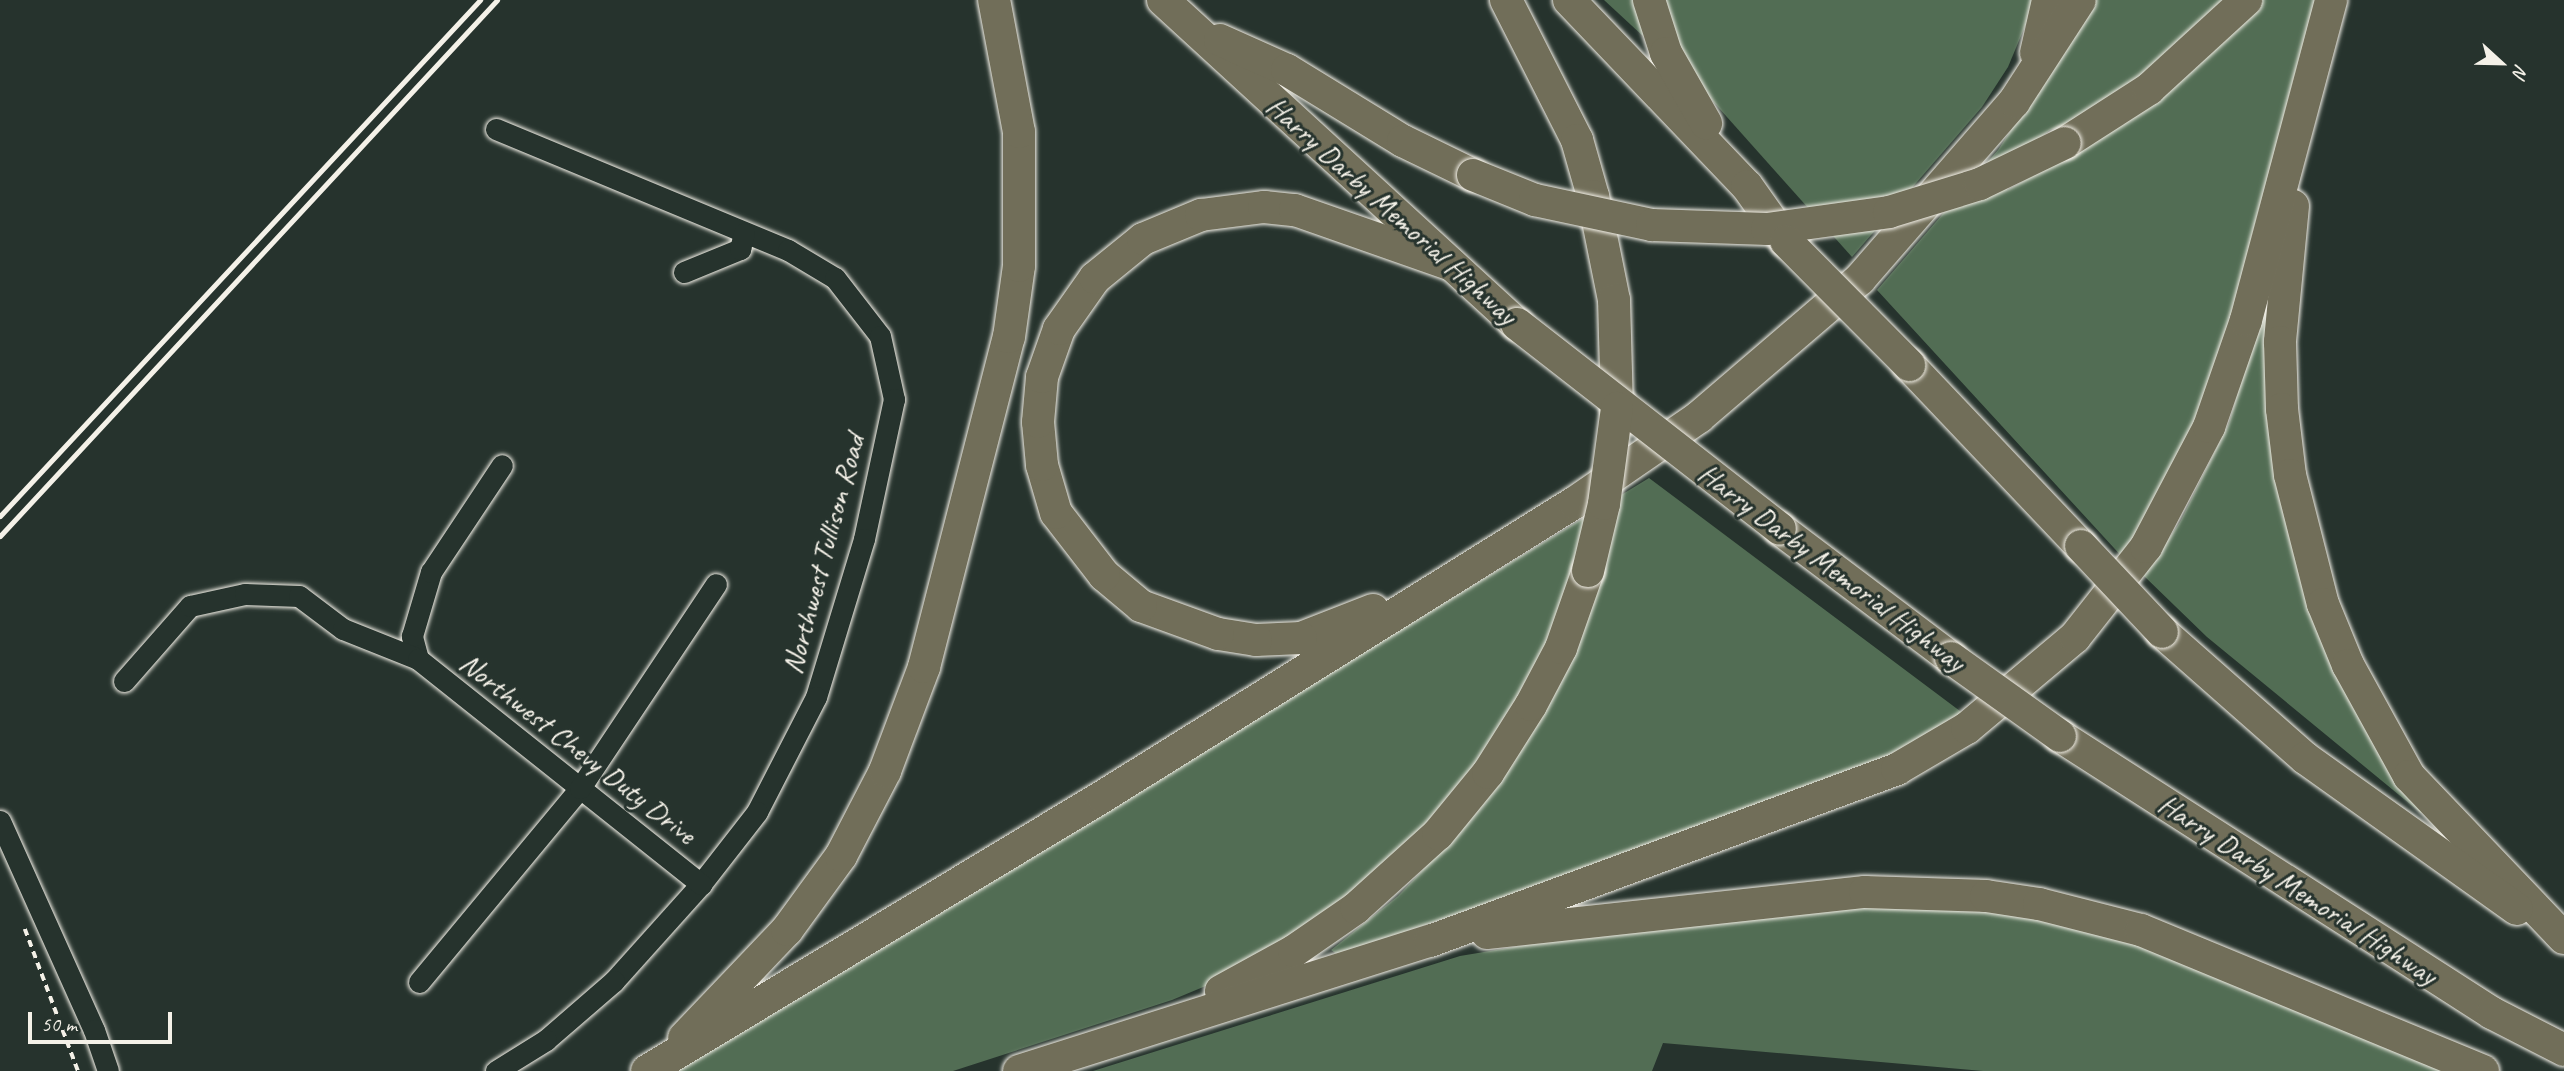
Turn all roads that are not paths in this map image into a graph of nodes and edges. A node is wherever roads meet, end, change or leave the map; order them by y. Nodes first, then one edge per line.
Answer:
1 (993, 0) edge
2 (1163, 0) edge
3 (1506, 0) edge
4 (1569, 0) edge
5 (1649, 0) edge
6 (2048, 0) edge
7 (2080, 0) edge
8 (2246, 0) edge
9 (2331, 0) edge
10 (1193, 28) junction
11 (2315, 66) junction
12 (2014, 102) junction
13 (496, 129) dead end
14 (1747, 186) junction
15 (744, 233) junction
16 (1452, 265) junction
17 (684, 272) dead end
18 (502, 465) dead end
19 (716, 584) dead end
20 (1440, 584) junction
21 (418, 659) junction
22 (124, 681) dead end
23 (580, 788) junction
24 (0, 821) edge
25 (701, 884) junction
26 (2564, 940) edge
27 (1430, 941) junction
28 (419, 982) dead end
29 (1164, 1021) junction
30 (2564, 1050) edge
31 (656, 1066) edge
32 (108, 1071) edge
33 (496, 1071) edge
34 (1019, 1071) edge
35 (2483, 1071) edge

1 - 31 highway
2 - 10 highway, Harry Darby Memorial Highway
3 - 29 highway, bridge
4 - 14 highway
5 - 14 highway
6 - 12 highway
7 - 12 highway
8 - 10 highway, bridge
9 - 11 highway
10 - 16 highway, Harry Darby Memorial Highway
11 - 26 highway
11 - 27 highway
12 - 20 highway
13 - 15 street, Northwest Tullison Road
14 - 26 highway, bridge
15 - 17 street
15 - 25 street, Northwest Tullison Road
16 - 20 highway
16 - 30 highway, Harry Darby Memorial Highway, bridge
18 - 21 street
19 - 23 street
20 - 31 highway
21 - 22 street, Northwest Chevy Duty Drive
21 - 23 street, Northwest Chevy Duty Drive
23 - 25 street, Northwest Chevy Duty Drive
23 - 28 street
24 - 32 street
25 - 33 street, Northwest Tullison Road
27 - 29 highway
27 - 35 highway
29 - 34 highway

